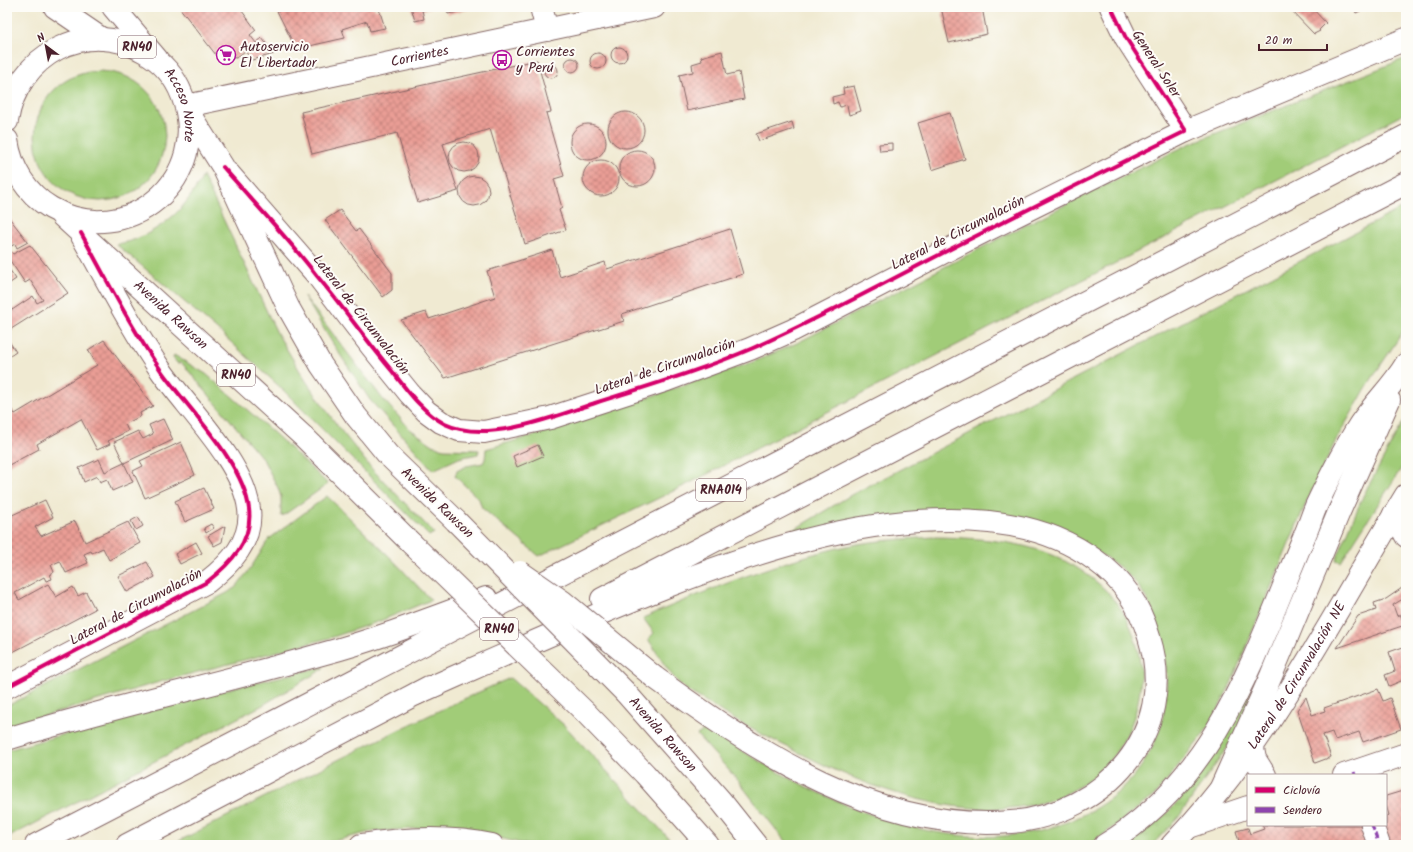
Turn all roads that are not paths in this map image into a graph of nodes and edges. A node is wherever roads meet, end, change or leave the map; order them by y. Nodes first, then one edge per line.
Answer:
1 (55, 7) edge
2 (113, 7) edge
3 (541, 7) edge
4 (654, 7) edge
5 (1111, 7) edge
6 (547, 30) junction
7 (102, 39) junction
8 (1406, 39) edge
9 (166, 69) junction
10 (7, 72) edge
11 (15, 92) junction
12 (186, 109) junction
13 (7, 121) edge
14 (1186, 131) junction
15 (1406, 136) edge
16 (8, 151) edge
17 (223, 167) junction
18 (1406, 183) edge
19 (56, 211) junction
20 (81, 233) junction
21 (1404, 367) edge
22 (1402, 502) edge
23 (1406, 536) edge
24 (473, 538) junction
25 (604, 550) junction
26 (7, 687) edge
27 (416, 694) junction
28 (1250, 724) junction
29 (7, 739) edge
30 (1251, 746) junction
31 (1406, 754) edge
32 (1264, 774) edge
33 (1351, 774) edge
34 (1220, 790) junction
35 (1247, 808) edge
36 (1372, 826) edge
37 (1189, 827) junction
38 (36, 845) edge
39 (127, 845) edge
40 (361, 845) edge
41 (492, 845) edge
42 (708, 845) edge
43 (756, 845) edge
44 (1105, 845) edge
45 (1173, 845) edge
46 (1379, 845) edge

1 - 7 main road, Acceso Norte / RN40
2 - 9 main road
3 - 6 main road
4 - 6 main road, Corrientes
5 - 14 main road, General Soler
6 - 12 main road, Corrientes
7 - 9 main road, Acceso Norte / RN40
7 - 11 main road, Acceso Norte / RN40
8 - 14 main road, Lateral de Circunvalación
9 - 12 main road, Acceso Norte / RN40
10 - 11 main road
11 - 13 main road, Acceso Norte / RN40
12 - 17 main road, Avenida Rawson / RN40
12 - 19 main road, Acceso Norte / RN40
14 - 17 main road, Lateral de Circunvalación
15 - 25 main road, RNA014
16 - 19 main road, Acceso Norte / RN40
17 - 24 main road, Avenida Rawson / RN40, bridge
18 - 27 main road
19 - 20 main road, Avenida Rawson / RN40
20 - 26 main road, Lateral de Circunvalación
20 - 42 main road, Avenida Rawson / RN40, bridge
21 - 28 main road
21 - 44 main road
22 - 23 main road
22 - 30 main road, Lateral de Circunvalación NE
24 - 27 main road, bridge
24 - 43 main road, Avenida Rawson / RN40, bridge
25 - 29 main road
25 - 38 main road, RNA014
27 - 39 main road
28 - 30 main road
28 - 34 main road
30 - 32 main road
30 - 34 main road, Lateral de Circunvalación NE
31 - 33 main road
34 - 37 main road, Lateral de Circunvalación NE
35 - 37 main road
36 - 46 main road
37 - 45 main road, Lateral de Circunvalación NE
40 - 41 main road

